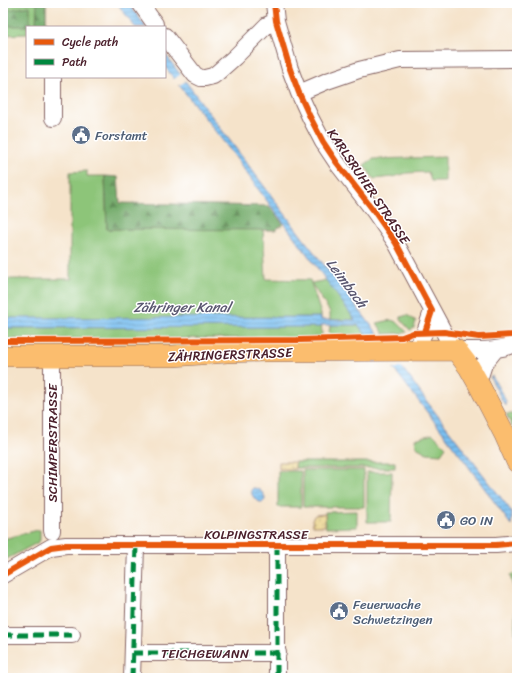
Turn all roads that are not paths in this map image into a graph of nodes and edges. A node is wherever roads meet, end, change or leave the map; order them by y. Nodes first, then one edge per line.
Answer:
1 (140, 3) edge
2 (274, 3) edge
3 (276, 21) junction
4 (153, 26) edge
5 (166, 42) edge
6 (517, 59) edge
7 (53, 78) edge
8 (299, 93) junction
9 (53, 118) dead end
10 (432, 311) junction
11 (516, 344) edge
12 (496, 349) junction
13 (416, 350) junction
14 (456, 350) junction
15 (3, 356) edge
16 (52, 356) junction
17 (478, 383) junction
18 (517, 462) edge
19 (52, 531) dead end
20 (517, 543) edge
21 (136, 544) junction
22 (277, 545) junction
23 (3, 575) edge
24 (72, 634) dead end
25 (3, 635) edge
26 (133, 653) junction
27 (278, 653) junction
28 (132, 678) edge
29 (278, 678) edge

1 - 4 street
2 - 3 street, KARLSRUHER STRASSE
3 - 5 street
3 - 8 street, KARLSRUHER STRASSE
6 - 8 street
7 - 9 street
8 - 10 street, KARLSRUHER STRASSE
10 - 13 street
10 - 14 street, KARLSRUHER STRASSE
11 - 12 street
12 - 14 street
12 - 17 street
13 - 14 main road, ZÄHRINGERSTRASSE
13 - 16 main road, ZÄHRINGERSTRASSE
14 - 17 main road
15 - 16 main road, ZÄHRINGERSTRASSE
16 - 19 street, SCHIMPERSTRASSE
17 - 18 main road
20 - 22 street, KOLPINGSTRASSE
21 - 22 street, KOLPINGSTRASSE
21 - 23 street, KOLPINGSTRASSE
21 - 26 street
22 - 27 street
24 - 25 street
26 - 27 street, TEICHGEWANN
26 - 28 street
27 - 29 street

